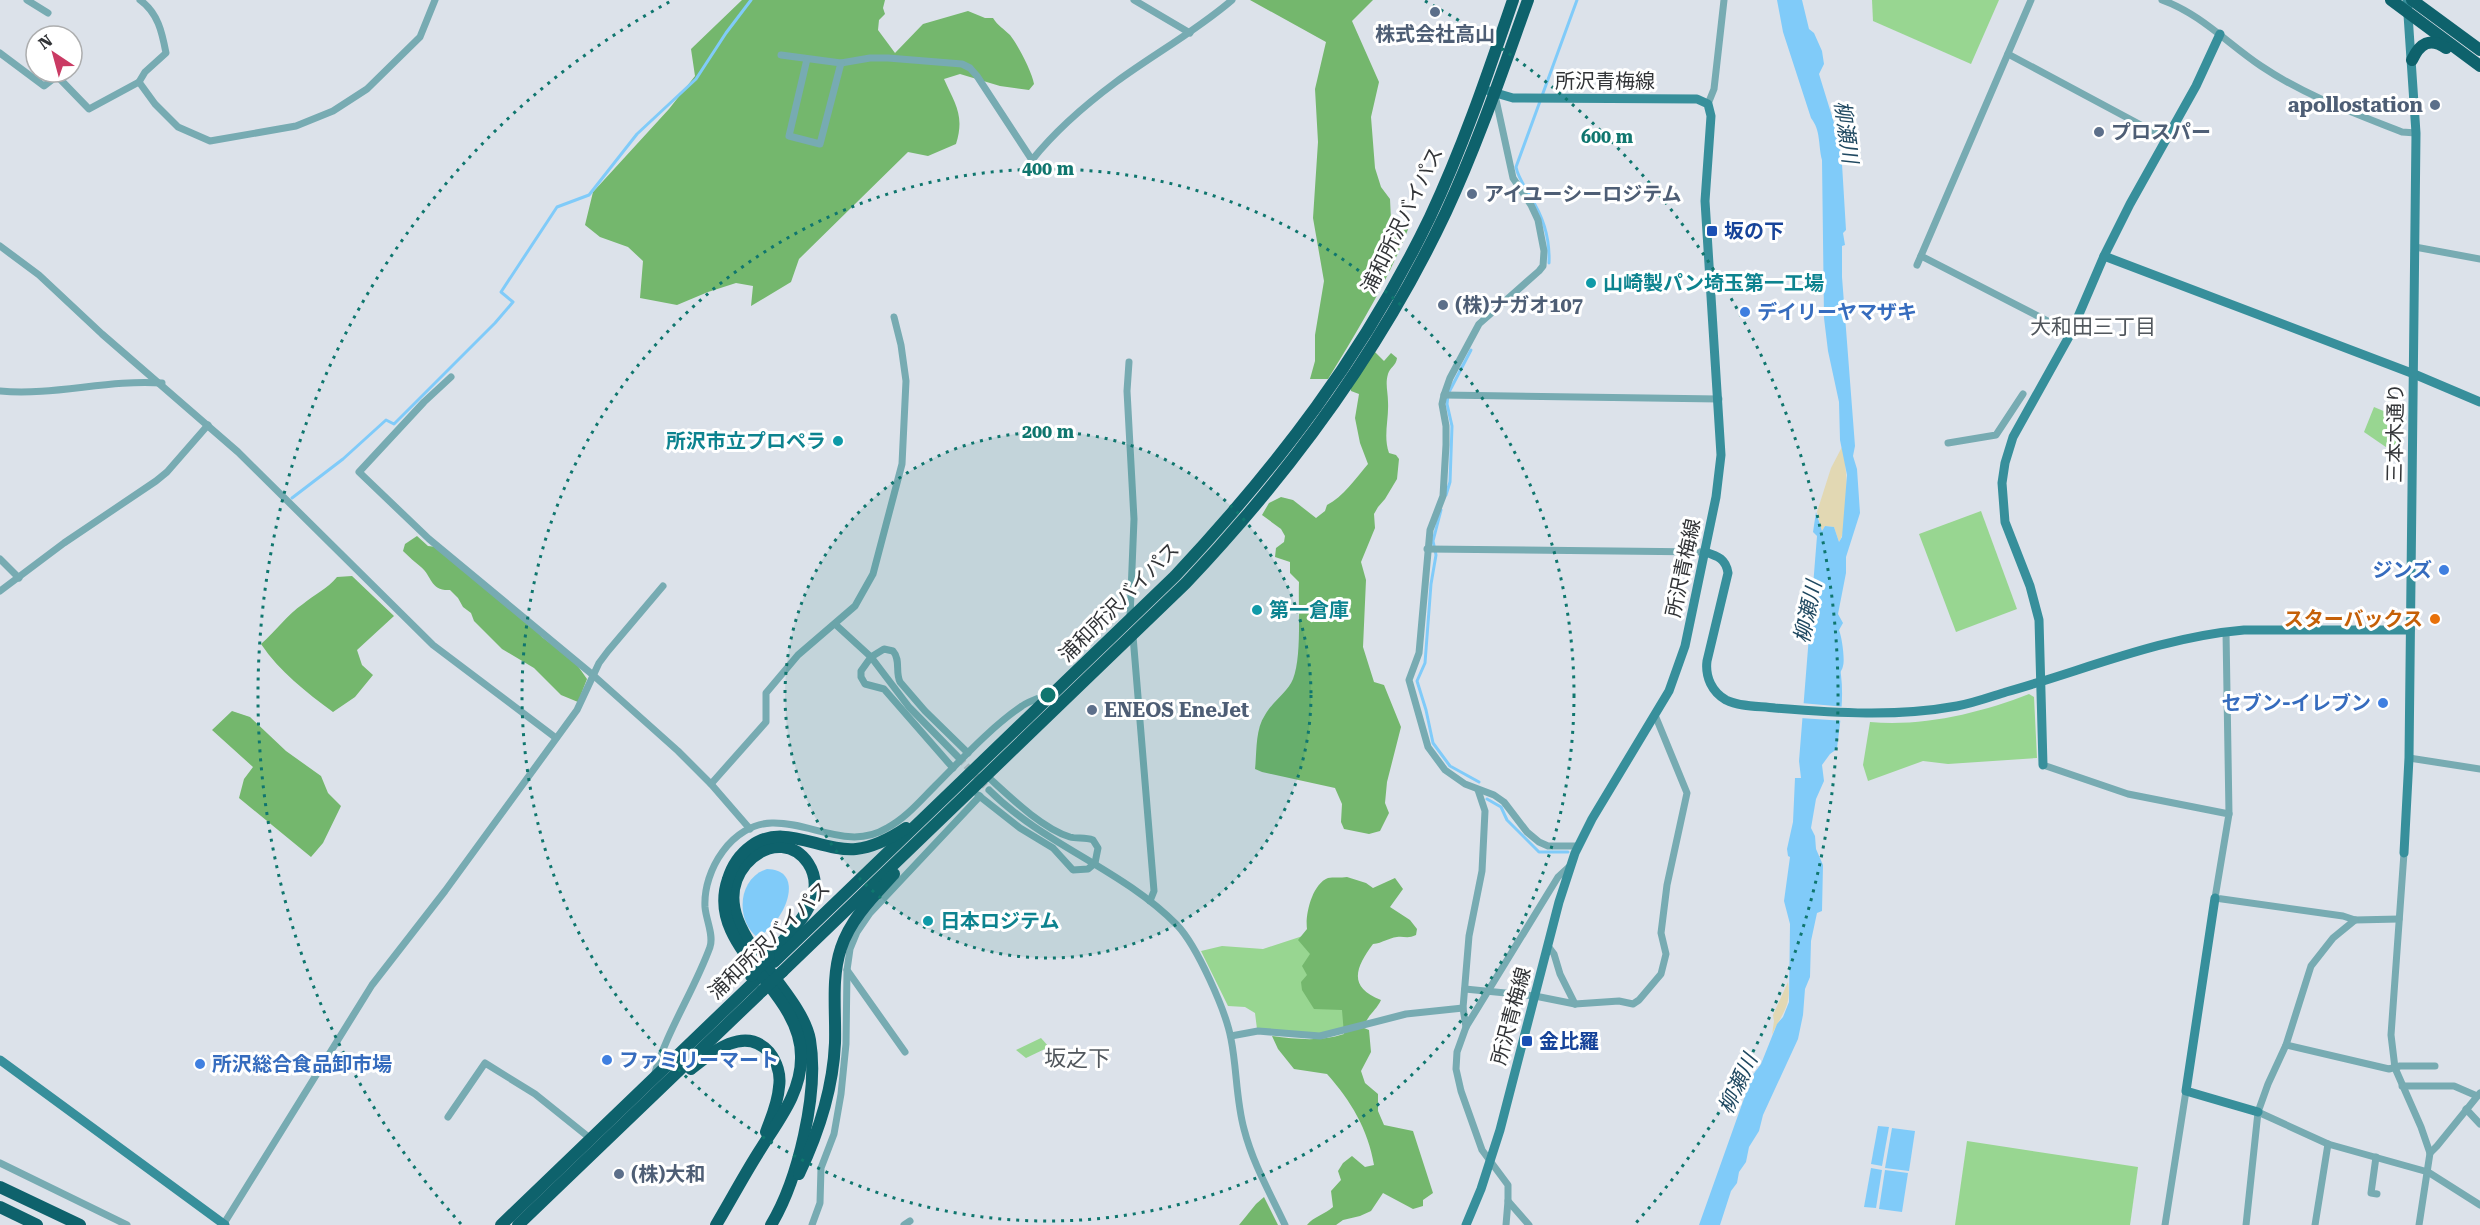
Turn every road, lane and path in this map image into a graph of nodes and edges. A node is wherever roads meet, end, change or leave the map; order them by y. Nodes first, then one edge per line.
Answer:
1 (27, 0) edge
2 (140, 0) edge
3 (435, 0) edge
4 (1134, 0) edge
5 (1232, 0) edge
6 (1513, 0) edge
7 (1527, 0) edge
8 (1725, 0) edge
9 (2031, 0) edge
10 (2391, 0) edge
11 (2407, 0) edge
12 (2412, 0) edge
13 (2167, 1) edge
14 (48, 13) dead end
15 (2409, 14) junction
16 (1190, 33) junction
17 (2220, 34) junction
18 (2480, 50) edge
19 (0, 53) edge
20 (2008, 54) junction
21 (781, 55) dead end
22 (807, 59) junction
23 (2412, 60) junction
24 (841, 63) junction
25 (2480, 68) edge
26 (139, 82) junction
27 (1482, 89) junction
28 (1495, 94) junction
29 (1708, 104) junction
30 (2416, 133) junction
31 (2167, 139) junction
32 (0, 246) edge
33 (2415, 247) junction
34 (1921, 256) junction
35 (2103, 256) junction
36 (2480, 260) edge
37 (1917, 265) dead end
38 (894, 317) dead end
39 (2070, 333) junction
40 (1129, 362) dead end
41 (2414, 374) junction
42 (451, 377) dead end
43 (162, 383) junction
44 (0, 391) edge
45 (2023, 394) dead end
46 (1444, 395) junction
47 (1719, 399) junction
48 (2480, 402) edge
49 (208, 425) junction
50 (1948, 443) dead end
51 (1427, 549) junction
52 (1706, 552) junction
53 (0, 559) edge
54 (18, 578) junction
55 (663, 586) dead end
56 (0, 591) edge
57 (1130, 620) junction
58 (836, 624) junction
59 (2410, 630) junction
60 (2226, 632) junction
61 (1132, 634) junction
62 (871, 657) junction
63 (593, 675) junction
64 (2042, 682) junction
65 (1057, 690) junction
66 (1655, 715) junction
67 (556, 738) junction
68 (1007, 739) junction
69 (968, 753) junction
70 (958, 758) tunnel mouth
71 (2409, 758) junction
72 (2043, 765) joint
73 (953, 768) junction
74 (2480, 769) edge
75 (986, 775) junction
76 (711, 784) junction
77 (989, 790) tunnel mouth
78 (1478, 790) junction
79 (972, 793) junction
80 (2229, 814) junction
81 (750, 829) junction
82 (1578, 846) junction
83 (2404, 853) joint
84 (1095, 863) junction
85 (1570, 865) junction
86 (2215, 898) junction
87 (1150, 901) junction
88 (2399, 919) junction
89 (2355, 920) junction
90 (1548, 946) junction
91 (775, 963) junction
92 (847, 970) junction
93 (756, 983) junction
94 (1465, 989) junction
95 (1489, 990) junction
96 (1535, 996) junction
97 (1575, 1004) junction
98 (1463, 1008) junction
99 (1466, 1027) junction
100 (1231, 1036) junction
101 (2286, 1046) junction
102 (905, 1052) dead end
103 (0, 1060) edge
104 (2435, 1066) dead end
105 (2395, 1068) junction
106 (652, 1081) junction
107 (2402, 1086) junction
108 (2186, 1091) junction
109 (2478, 1094) edge
110 (643, 1106) junction
111 (2466, 1109) junction
112 (2258, 1112) junction
113 (448, 1117) dead end
114 (2480, 1124) edge
115 (591, 1139) junction
116 (2328, 1144) junction
117 (760, 1150) junction
118 (2430, 1153) junction
119 (2376, 1157) junction
120 (1490, 1162) junction
121 (0, 1163) edge
122 (2428, 1172) junction
123 (0, 1187) edge
124 (2377, 1194) dead end
125 (1508, 1201) junction
126 (2480, 1205) edge
127 (782, 1206) junction
128 (0, 1207) edge
129 (37, 1225) edge
130 (80, 1225) edge
131 (127, 1225) edge
132 (224, 1225) edge
133 (501, 1225) edge
134 (518, 1225) edge
135 (716, 1225) edge
136 (771, 1225) edge
137 (812, 1225) edge
138 (1285, 1225) edge
139 (1466, 1225) edge
140 (1506, 1225) edge
141 (1529, 1225) edge
142 (2165, 1225) edge
143 (2246, 1225) edge
144 (2314, 1225) edge
145 (2419, 1225) edge

1 - 14 street
2 - 26 street
3 - 26 street
4 - 16 street
5 - 16 street
6 - 27 highway, 浦和所沢バイパス
7 - 28 highway, 浦和所沢バイパス
8 - 29 street
9 - 20 street
10 - 15 highway
11 - 15 street, 三本木通り
12 - 18 highway
13 - 17 street
15 - 23 street, 三本木通り
15 - 25 highway
16 - 24 street
17 - 30 street
17 - 31 street
19 - 26 street
20 - 31 street
20 - 34 street
21 - 22 street
22 - 24 street
22 - 24 street
23 - 25 highway
23 - 30 street, 三本木通り
27 - 28 street, 所沢青梅線
27 - 57 highway, 浦和所沢バイパス
28 - 29 street, 所沢青梅線
28 - 46 street
28 - 61 highway, 浦和所沢バイパス
29 - 47 street, 所沢青梅線
30 - 33 street, 三本木通り
31 - 35 street
32 - 43 street
33 - 36 street
33 - 41 street, 三本木通り
34 - 37 street
34 - 39 street
35 - 39 street
35 - 41 street
38 - 58 street
39 - 64 street
40 - 57 street
41 - 48 street
41 - 59 street, 三本木通り
42 - 63 street
43 - 44 street
43 - 49 street
45 - 50 street
46 - 47 street
46 - 51 street
47 - 52 street, 所沢青梅線
49 - 54 street
49 - 67 street
51 - 52 street
51 - 78 street
52 - 64 street
52 - 66 street, 所沢青梅線
53 - 54 street
54 - 56 street
55 - 63 street
57 - 65 highway, 浦和所沢バイパス
58 - 62 street
58 - 76 street
59 - 60 street
59 - 71 street, 三本木通り
60 - 64 street
60 - 80 street
61 - 75 highway, 浦和所沢バイパス
61 - 87 street
62 - 69 street
62 - 70 street
62 - 73 street
63 - 67 street
63 - 76 street
64 - 72 street
65 - 68 highway, 浦和所沢バイパス
65 - 69 street
66 - 82 street, 所沢青梅線
66 - 97 street
67 - 132 street
68 - 91 highway, 浦和所沢バイパス
68 - 117 highway
69 - 73 street
71 - 74 street
71 - 83 street, 三本木通り
72 - 80 street
73 - 81 street
75 - 79 highway, 浦和所沢バイパス
75 - 84 street
76 - 81 street
77 - 84 street
78 - 82 street
78 - 94 street
79 - 84 street
79 - 91 highway, 浦和所沢バイパス
79 - 92 street
79 - 127 highway
80 - 86 street
81 - 106 street
82 - 85 street, 所沢青梅線
83 - 88 street
84 - 87 street
85 - 90 street, 所沢青梅線
85 - 95 street
86 - 89 street
86 - 108 street
87 - 100 street
88 - 89 street
88 - 105 street
89 - 101 street
90 - 96 street, 所沢青梅線
90 - 97 street
91 - 93 highway, 浦和所沢バイパス
91 - 127 highway
92 - 102 street
92 - 137 street
93 - 106 highway, 浦和所沢バイパス
93 - 110 highway, 浦和所沢バイパス
94 - 95 street
94 - 98 street
95 - 96 street
95 - 99 street
96 - 97 street
96 - 120 street, 所沢青梅線
98 - 99 street
98 - 100 street
99 - 120 street
100 - 138 street
101 - 105 street
101 - 112 street
103 - 132 street
104 - 105 street
105 - 107 street
106 - 115 highway, 浦和所沢バイパス
107 - 109 street
107 - 118 street
108 - 112 street
108 - 142 street
109 - 111 street
110 - 117 highway
110 - 134 highway, 浦和所沢バイパス
111 - 114 street
111 - 118 street
112 - 116 street
112 - 143 street
113 - 115 street
115 - 133 highway, 浦和所沢バイパス
116 - 119 street
116 - 144 street
117 - 135 highway
118 - 122 street
119 - 122 street
119 - 124 street
120 - 125 street
120 - 139 street, 所沢青梅線
121 - 131 street
122 - 126 street
122 - 145 street
123 - 130 highway
125 - 140 street
125 - 141 street
127 - 136 highway
128 - 129 highway

